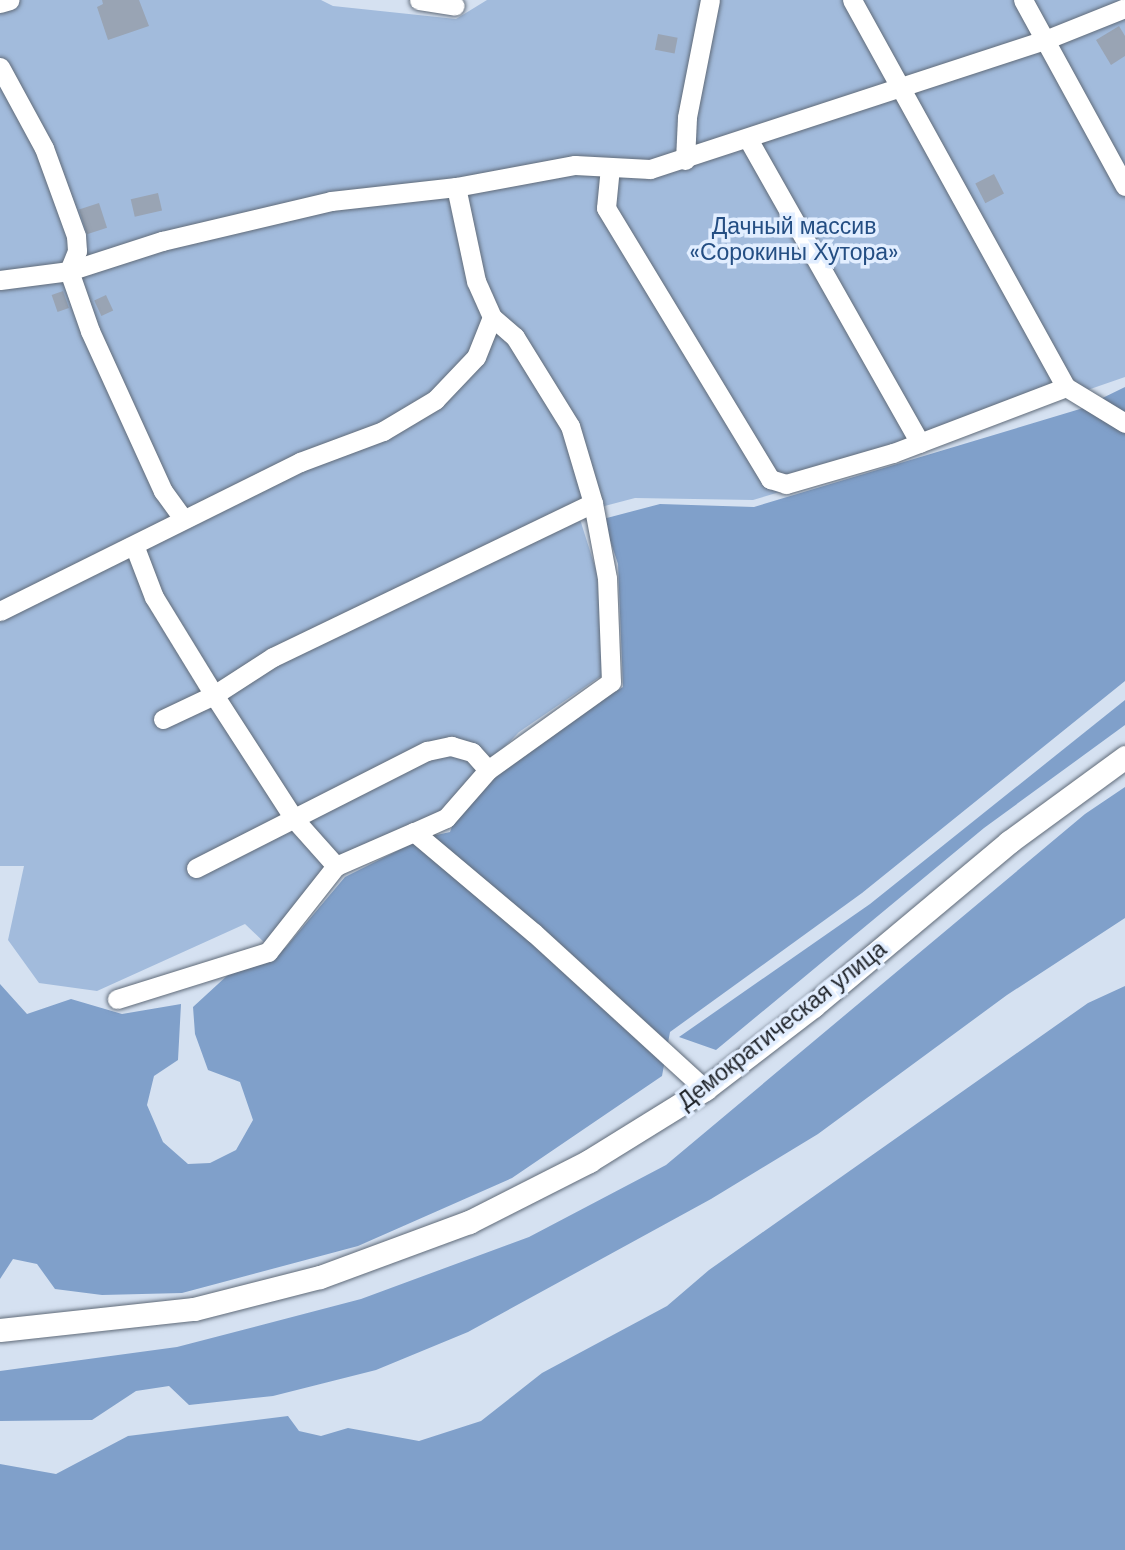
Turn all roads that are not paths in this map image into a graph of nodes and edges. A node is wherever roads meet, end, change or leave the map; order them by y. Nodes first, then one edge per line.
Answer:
1 (10, 0) edge
2 (419, 0) edge
3 (710, 0) edge
4 (852, 0) edge
5 (1023, 0) edge
6 (0, 3) edge
7 (455, 6) dead end
8 (1125, 8) edge
9 (1045, 40) junction
10 (0, 67) edge
11 (899, 88) junction
12 (748, 139) junction
13 (685, 160) junction
14 (610, 167) junction
15 (1125, 186) edge
16 (456, 187) junction
17 (69, 271) junction
18 (0, 280) edge
19 (492, 317) junction
20 (1066, 387) junction
21 (1125, 424) edge
22 (920, 443) junction
23 (593, 503) junction
24 (183, 519) junction
25 (134, 545) junction
26 (0, 611) edge
27 (214, 695) junction
28 (163, 719) dead end
29 (1125, 757) edge
30 (488, 770) junction
31 (295, 820) junction
32 (414, 832) junction
33 (336, 866) junction
34 (196, 868) dead end
35 (117, 999) dead end
36 (705, 1088) junction
37 (0, 1330) edge

1 - 6 lane
2 - 7 lane
3 - 13 lane
4 - 11 lane
5 - 9 lane
8 - 9 lane
9 - 11 lane
9 - 15 lane
10 - 17 lane
11 - 12 lane
11 - 20 lane
12 - 13 lane
12 - 22 lane
13 - 14 lane
14 - 16 lane
14 - 22 lane
16 - 17 lane
16 - 19 lane
17 - 18 lane
17 - 24 lane
19 - 23 lane
19 - 24 lane
20 - 21 lane
20 - 22 lane
23 - 27 lane
23 - 30 lane
24 - 25 lane
25 - 26 lane
25 - 27 lane
27 - 28 lane
27 - 31 lane
29 - 36 main road, Демократическая улица
30 - 31 lane
30 - 32 lane
31 - 33 lane
31 - 34 lane
32 - 33 lane
32 - 36 lane
33 - 35 lane
36 - 37 main road, Демократическая улица

